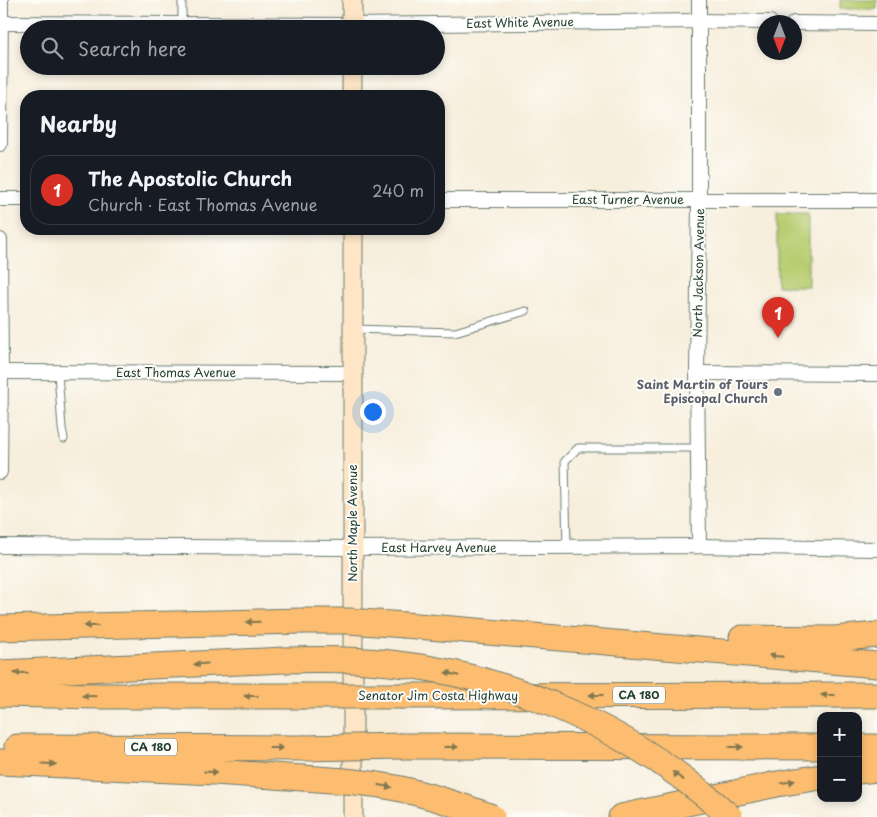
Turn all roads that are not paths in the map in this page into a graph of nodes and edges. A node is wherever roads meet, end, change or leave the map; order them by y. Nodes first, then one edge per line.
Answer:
1 (1, 0) edge
2 (182, 0) edge
3 (352, 0) edge
4 (700, 0) edge
5 (182, 20) edge
6 (352, 20) edge
7 (699, 22) junction
8 (757, 22) edge
9 (0, 23) edge
10 (20, 23) edge
11 (802, 23) edge
12 (877, 24) edge
13 (445, 26) edge
14 (352, 75) edge
15 (352, 90) edge
16 (0, 144) edge
17 (0, 199) edge
18 (20, 199) edge
19 (445, 200) edge
20 (700, 200) junction
21 (877, 200) edge
22 (352, 235) edge
23 (0, 240) edge
24 (526, 311) dead end
25 (353, 329) junction
26 (1, 372) edge
27 (58, 373) junction
28 (353, 373) junction
29 (697, 373) junction
30 (877, 374) edge
31 (64, 439) dead end
32 (698, 448) junction
33 (0, 472) edge
34 (0, 546) edge
35 (699, 546) junction
36 (566, 547) junction
37 (353, 548) junction
38 (877, 550) edge
39 (404, 625) junction
40 (0, 628) edge
41 (877, 635) edge
42 (877, 665) edge
43 (0, 673) edge
44 (0, 694) edge
45 (877, 695) edge
46 (0, 747) edge
47 (817, 747) edge
48 (862, 747) edge
49 (877, 747) edge
50 (0, 762) edge
51 (877, 769) edge
52 (862, 771) edge
53 (817, 778) edge
54 (353, 811) edge
55 (492, 817) edge
56 (621, 817) edge
57 (730, 817) edge

1 - 9 street
2 - 5 lane
3 - 6 street
4 - 7 street, North Jackson Avenue
7 - 8 street, East White Avenue
7 - 13 street, East White Avenue
7 - 20 street, North Jackson Avenue
9 - 10 street, East White Avenue
9 - 16 street
11 - 12 street
14 - 15 street
17 - 18 street
19 - 20 street, East Turner Avenue
20 - 21 street, East Turner Avenue
20 - 29 street, North Jackson Avenue
22 - 25 street, North Maple Avenue
23 - 26 street
24 - 25 lane
25 - 28 street, North Maple Avenue
26 - 27 street, East Thomas Avenue
26 - 33 street
27 - 28 street, East Thomas Avenue
27 - 31 lane
28 - 37 street, North Maple Avenue
29 - 30 street
29 - 32 street, North Jackson Avenue
32 - 35 street, North Jackson Avenue
32 - 36 lane
34 - 37 street, East Harvey Avenue
35 - 36 street, East Harvey Avenue
35 - 38 street, East Harvey Avenue
36 - 37 street, East Harvey Avenue
37 - 54 street, North Maple Avenue
39 -> 40 highway, bridge
39 - 41 highway
42 -> 39 highway
57 -> 43 highway, bridge
45 -> 44 highway, Senator Jim Costa Highway / CA 180, bridge
46 -> 47 highway, CA 180, bridge
48 - 49 highway
50 -> 55 highway, bridge
51 - 52 highway
56 -> 53 highway

